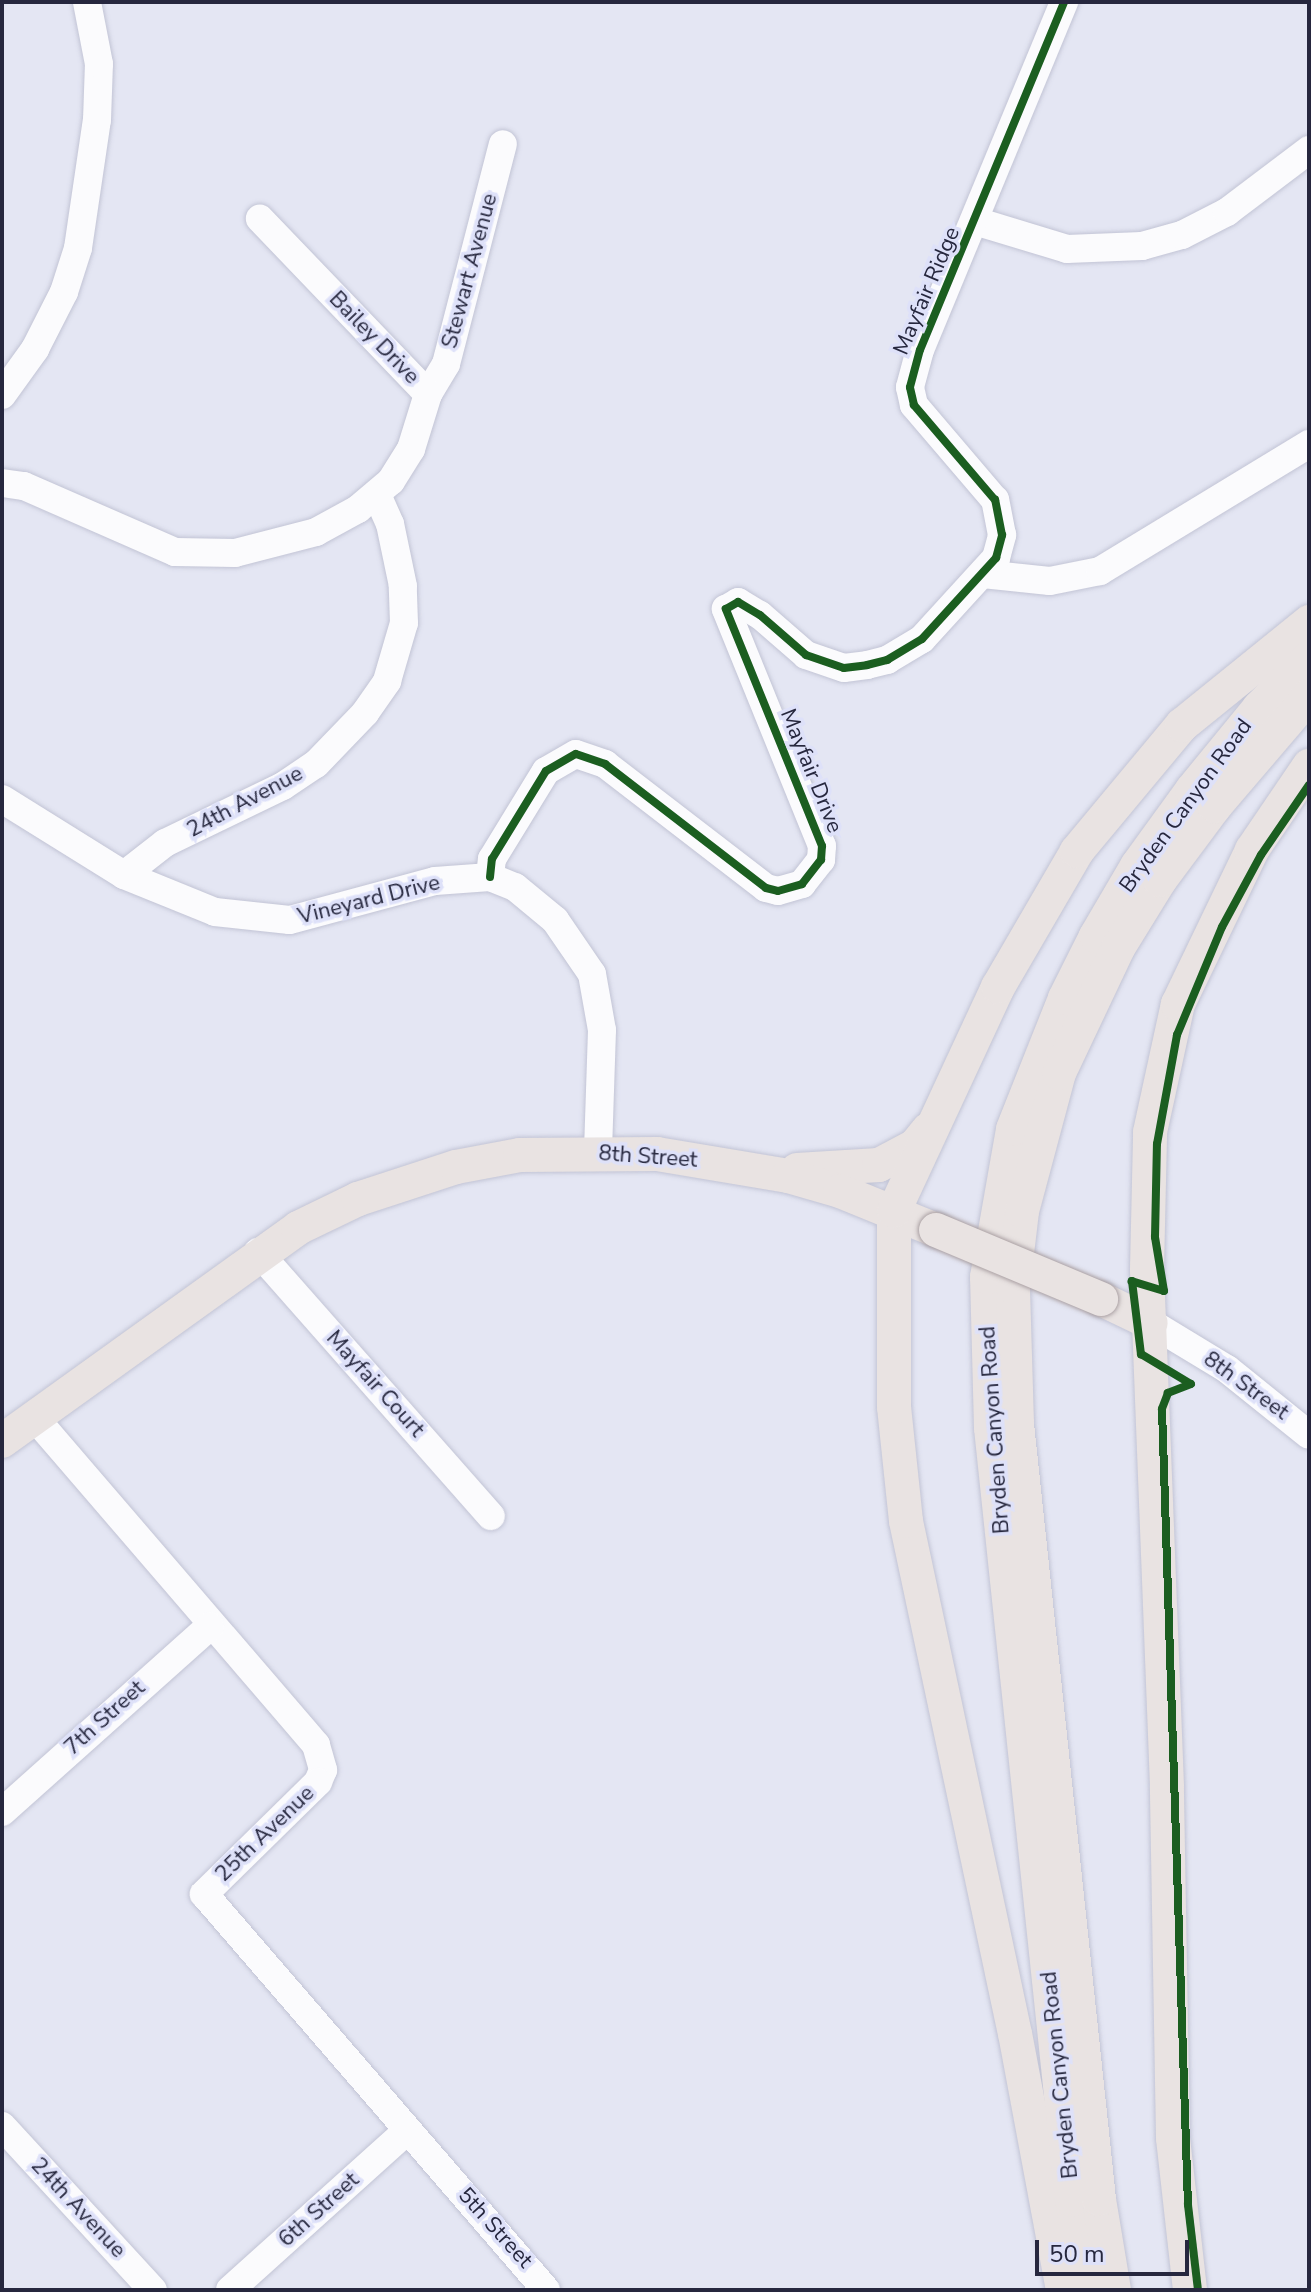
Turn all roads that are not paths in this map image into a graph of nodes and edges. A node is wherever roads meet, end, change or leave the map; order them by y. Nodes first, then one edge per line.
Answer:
1 (87, 2) edge
2 (1064, 2) edge
3 (503, 144) dead end
4 (1309, 150) edge
5 (260, 219) dead end
6 (975, 221) junction
7 (428, 394) junction
8 (2, 395) edge
9 (1309, 444) edge
10 (2, 483) edge
11 (377, 495) junction
12 (983, 574) junction
13 (1309, 622) edge
14 (1309, 658) edge
15 (1309, 696) edge
16 (1309, 766) edge
17 (2, 799) edge
18 (124, 875) junction
19 (490, 877) junction
20 (936, 1121) junction
21 (598, 1152) junction
22 (763, 1171) junction
23 (894, 1211) junction
24 (258, 1252) junction
25 (1151, 1323) junction
26 (35, 1418) junction
27 (1309, 1435) edge
28 (2, 1441) edge
29 (491, 1516) dead end
30 (210, 1626) junction
31 (2, 1812) edge
32 (2, 2126) edge
33 (408, 2130) junction
34 (442, 2168) joint
35 (153, 2290) edge
36 (230, 2290) edge
37 (546, 2290) edge
38 (1063, 2290) edge
39 (1086, 2290) edge
40 (1114, 2290) edge
41 (1190, 2290) edge

1 - 8 street
2 - 6 street, Mayfair Ridge
3 - 7 street, Stewart Avenue
4 - 6 street
5 - 7 street, Bailey Drive
6 - 12 street, Mayfair Ridge
7 - 11 street, Bailey Drive
9 - 12 street
10 - 11 street, Bailey Drive
11 - 18 street, 24th Avenue
12 - 19 street, Mayfair Drive
13 - 20 main road
14 - 39 main road, Bryden Canyon Road
15 - 40 main road, Bryden Canyon Road
16 - 25 main road
17 - 18 street, Vineyard Drive
18 - 19 street, Vineyard Drive
19 - 21 street
20 - 22 main road
20 - 23 main road
21 - 22 main road, 8th Street
21 - 24 main road, 8th Street
22 - 23 main road, 8th Street
23 - 25 main road, 8th Street, bridge
23 - 38 main road
24 - 26 main road, 8th Street
24 - 29 street, Mayfair Court
25 - 27 street, 8th Street
25 - 41 main road
26 - 28 main road, 8th Street
26 - 30 street, 25th Avenue
30 - 31 street, 7th Street
30 - 33 street, 25th Avenue
32 - 35 street, 24th Avenue
33 - 34 street, 25th Avenue
33 - 36 street, 6th Street
34 - 37 street, 5th Street

